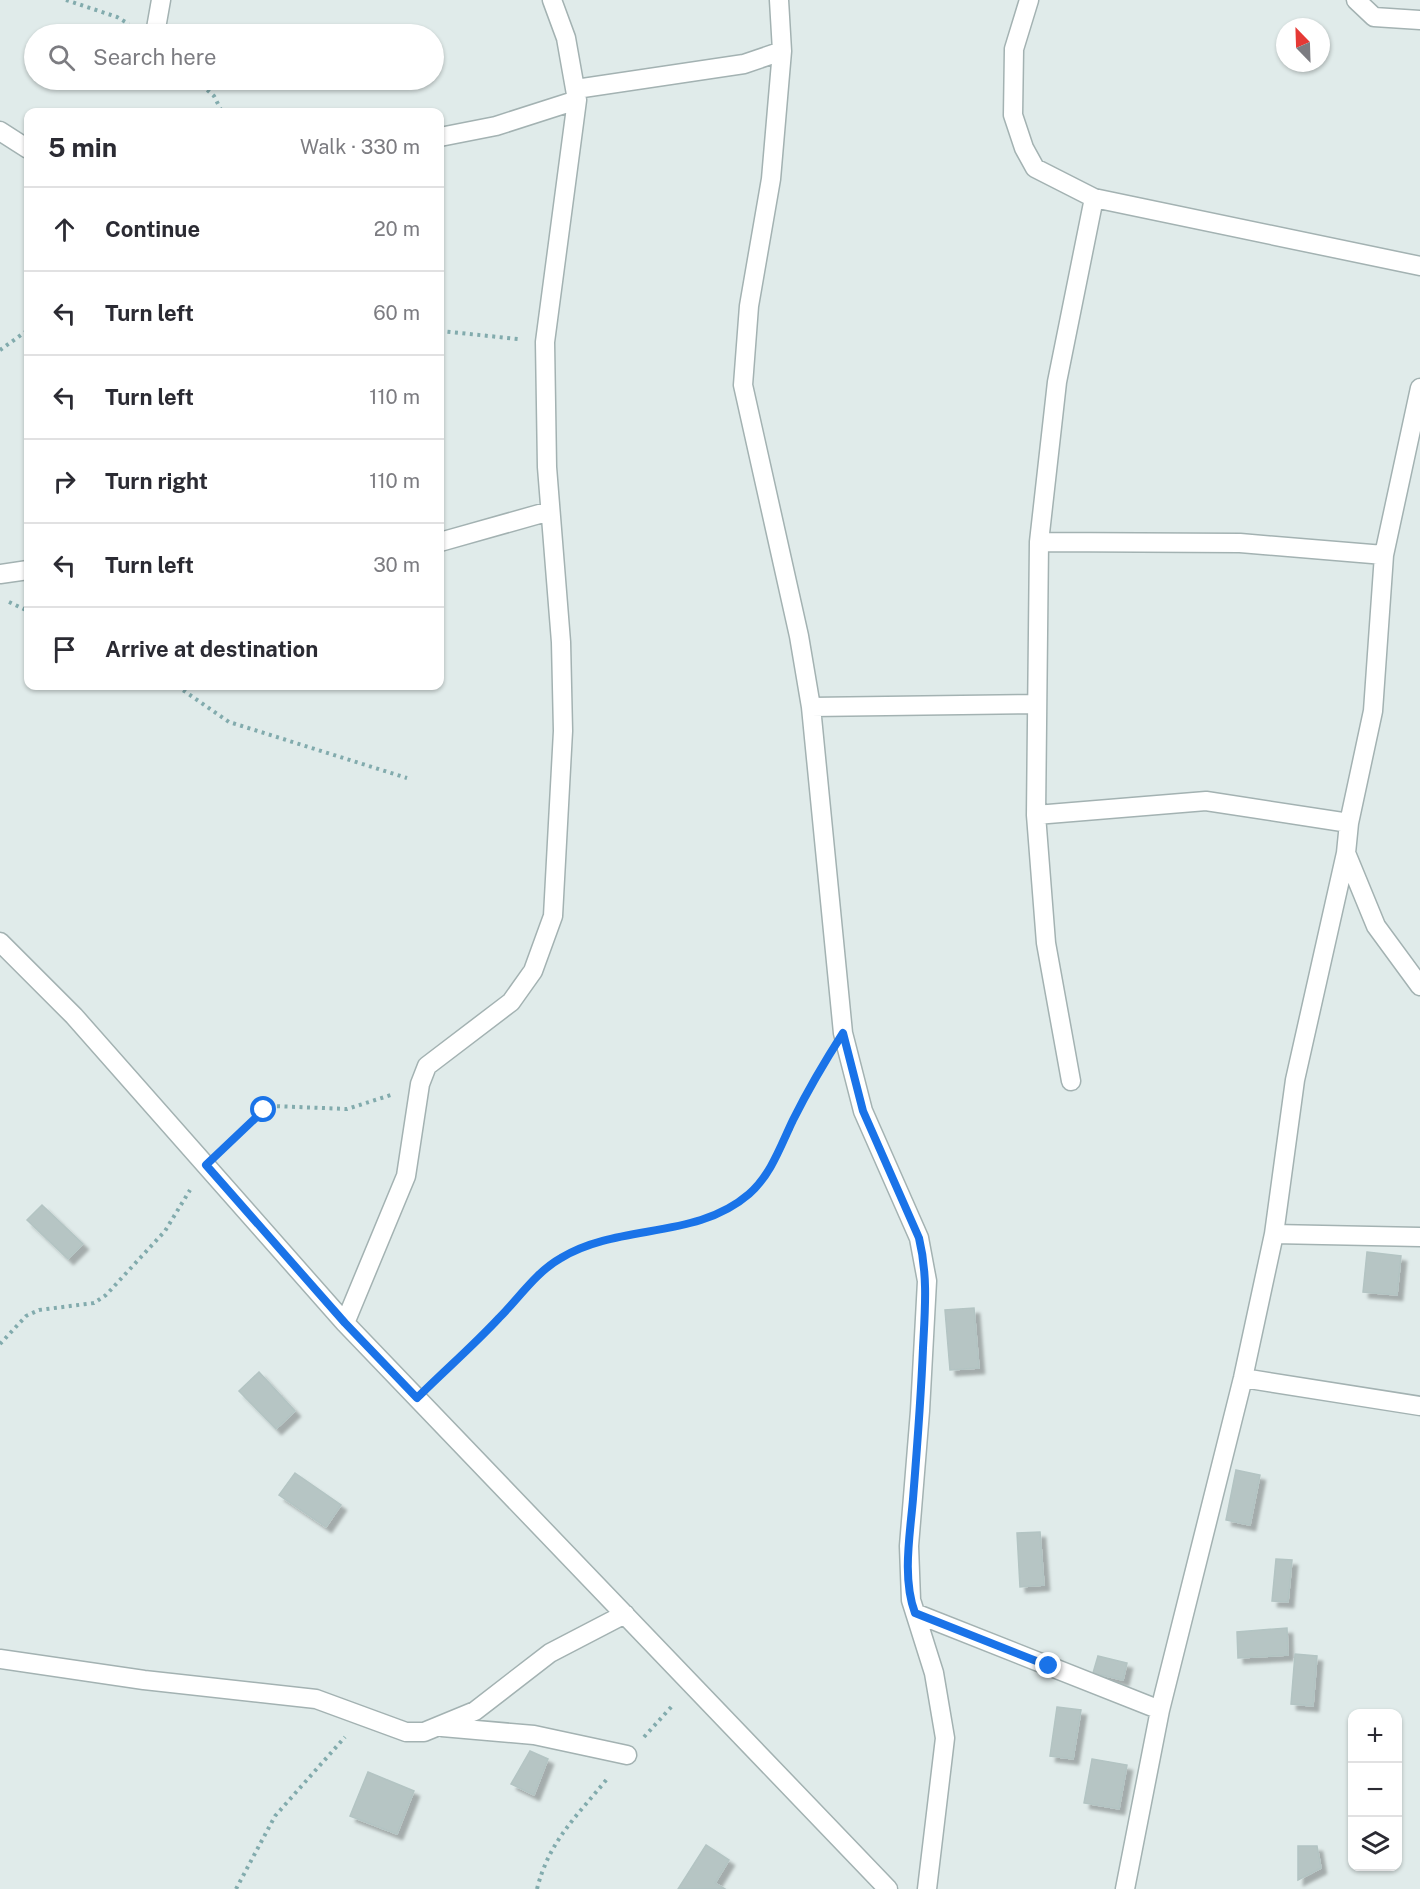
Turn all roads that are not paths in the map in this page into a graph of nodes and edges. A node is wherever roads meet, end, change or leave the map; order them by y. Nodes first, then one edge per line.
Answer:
1 (161, 0) edge
2 (552, 0) edge
3 (779, 0) edge
4 (1029, 0) edge
5 (1356, 0) edge
6 (1420, 20) edge
7 (157, 24) edge
8 (782, 51) junction
9 (576, 94) junction
10 (0, 131) edge
11 (444, 136) edge
12 (24, 146) edge
13 (1094, 198) junction
14 (1420, 266) edge
15 (1420, 388) edge
16 (550, 511) junction
17 (444, 541) edge
18 (1039, 542) junction
19 (1384, 555) junction
20 (24, 571) edge
21 (0, 574) edge
22 (1037, 704) junction
23 (811, 707) junction
24 (1036, 815) junction
25 (1349, 823) junction
26 (1346, 853) junction
27 (0, 942) edge
28 (1420, 986) edge
29 (1071, 1081) dead end
30 (1275, 1234) junction
31 (1420, 1238) edge
32 (345, 1323) junction
33 (1243, 1378) junction
34 (1420, 1406) edge
35 (915, 1613) junction
36 (625, 1614) junction
37 (0, 1659) edge
38 (1160, 1710) junction
39 (440, 1727) junction
40 (627, 1755) road end
41 (888, 1889) edge
42 (927, 1889) edge
43 (1125, 1889) edge

1 - 7 street
2 - 9 street
3 - 8 street
4 - 13 street
5 - 6 street
8 - 9 street
8 - 23 street
9 - 11 street
9 - 16 street
10 - 12 street
13 - 14 street
13 - 18 street
15 - 19 street
16 - 17 street
16 - 32 street
18 - 19 street
18 - 22 street
19 - 25 street
20 - 21 street
22 - 23 street
22 - 24 street
23 - 35 street
24 - 25 street
24 - 29 street
25 - 26 street
26 - 28 street
26 - 30 street
27 - 32 street
30 - 31 street
30 - 33 street
32 - 36 street
33 - 34 street
33 - 38 street
35 - 38 street
35 - 42 street
36 - 39 street
36 - 41 street
37 - 39 street
38 - 43 street
39 - 40 street

